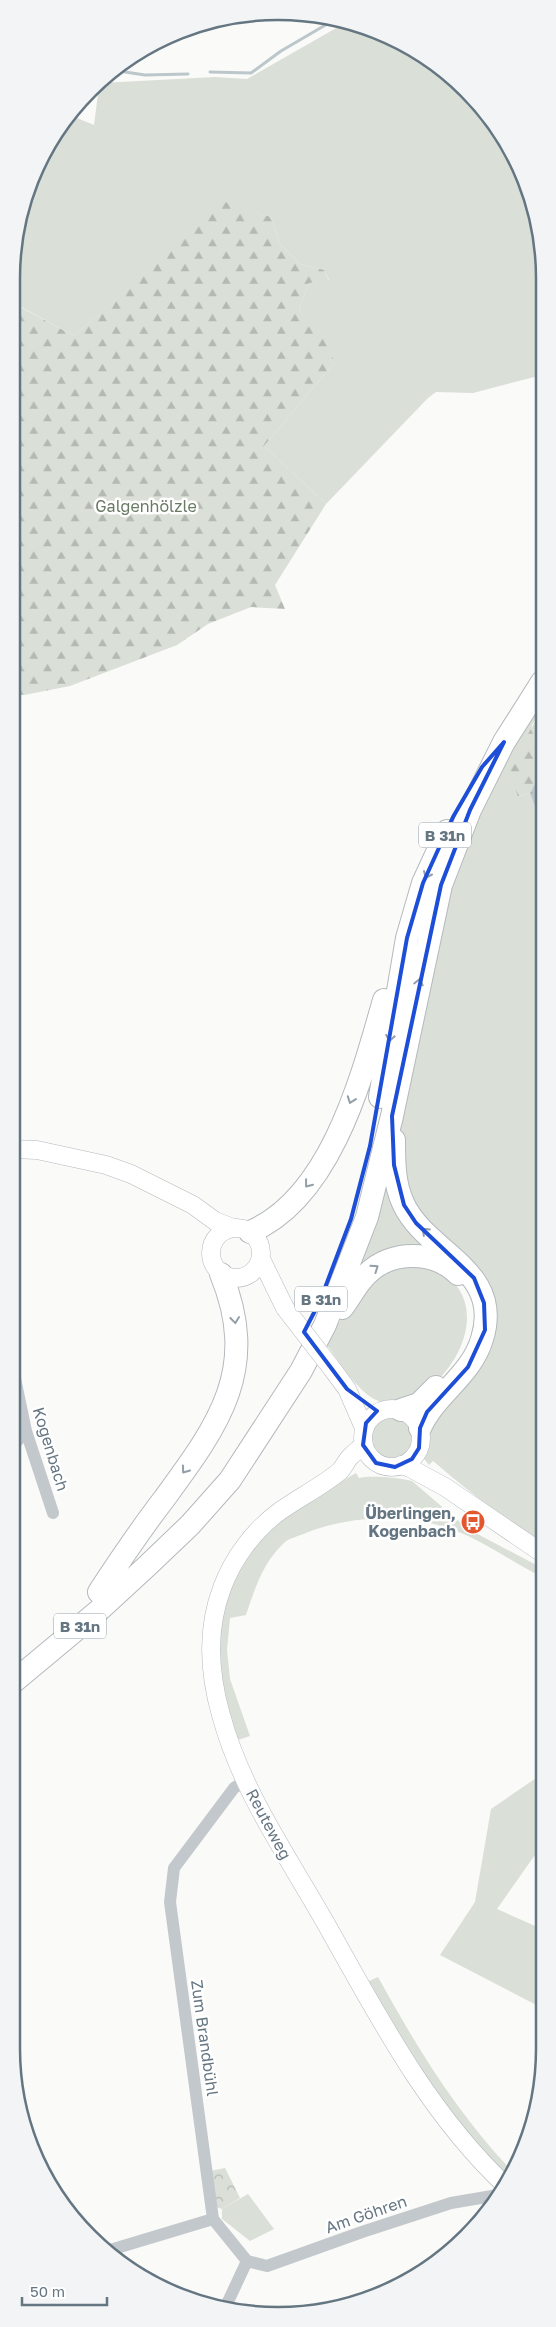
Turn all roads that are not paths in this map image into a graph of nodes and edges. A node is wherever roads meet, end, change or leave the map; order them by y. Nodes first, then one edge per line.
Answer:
1 (536, 691) edge
2 (504, 742) junction
3 (407, 938) junction
4 (392, 1116) junction
5 (20, 1149) edge
6 (181, 1201) junction
7 (241, 1230) junction
8 (213, 1241) junction
9 (261, 1259) junction
10 (231, 1276) junction
11 (282, 1304) junction
12 (325, 1325) junction
13 (347, 1389) junction
14 (20, 1402) edge
15 (401, 1410) junction
16 (376, 1412) junction
17 (26, 1431) junction
18 (364, 1436) junction
19 (20, 1438) edge
20 (419, 1438) junction
21 (376, 1463) junction
22 (401, 1466) junction
23 (341, 1470) junction
24 (445, 1487) junction
25 (53, 1513) dead end
26 (536, 1549) edge
27 (99, 1592) junction
28 (20, 1657) edge
29 (20, 1676) edge
30 (246, 1780) junction
31 (500, 2180) edge
32 (490, 2196) edge
33 (213, 2219) junction
34 (115, 2249) edge
35 (247, 2261) junction
36 (228, 2302) edge

1 - 2 highway, B 31n
2 -> 3 highway, B 31n
4 -> 2 highway, B 31n
3 -> 7 highway
3 -> 27 highway, B 31n
4 - 12 highway, B 31n
20 -> 4 highway
5 - 6 street
6 - 7 street
6 - 8 street
7 - 8 street
7 - 9 street
8 - 10 street
9 - 10 street
9 - 11 street
10 - 11 street
10 -> 27 highway
11 - 13 street, bridge
12 -> 15 highway
12 - 29 highway, B 31n
13 - 16 street
13 - 18 street
14 - 17 street, Kogenbach
15 - 16 street
15 - 20 street
16 - 18 street
17 - 19 street
17 - 25 street, Kogenbach
18 - 21 street
18 - 23 street, Reuteweg
20 - 22 street
20 - 24 street
21 - 22 street
21 - 23 street, Reuteweg
22 - 24 street
23 - 30 street, Reuteweg
24 - 26 street
27 - 28 highway, B 31n
30 - 31 street, Reuteweg
30 - 33 street, Zum Brandbühl
32 - 35 street, Am Göhren
33 - 34 street
33 - 35 street
35 - 36 street

